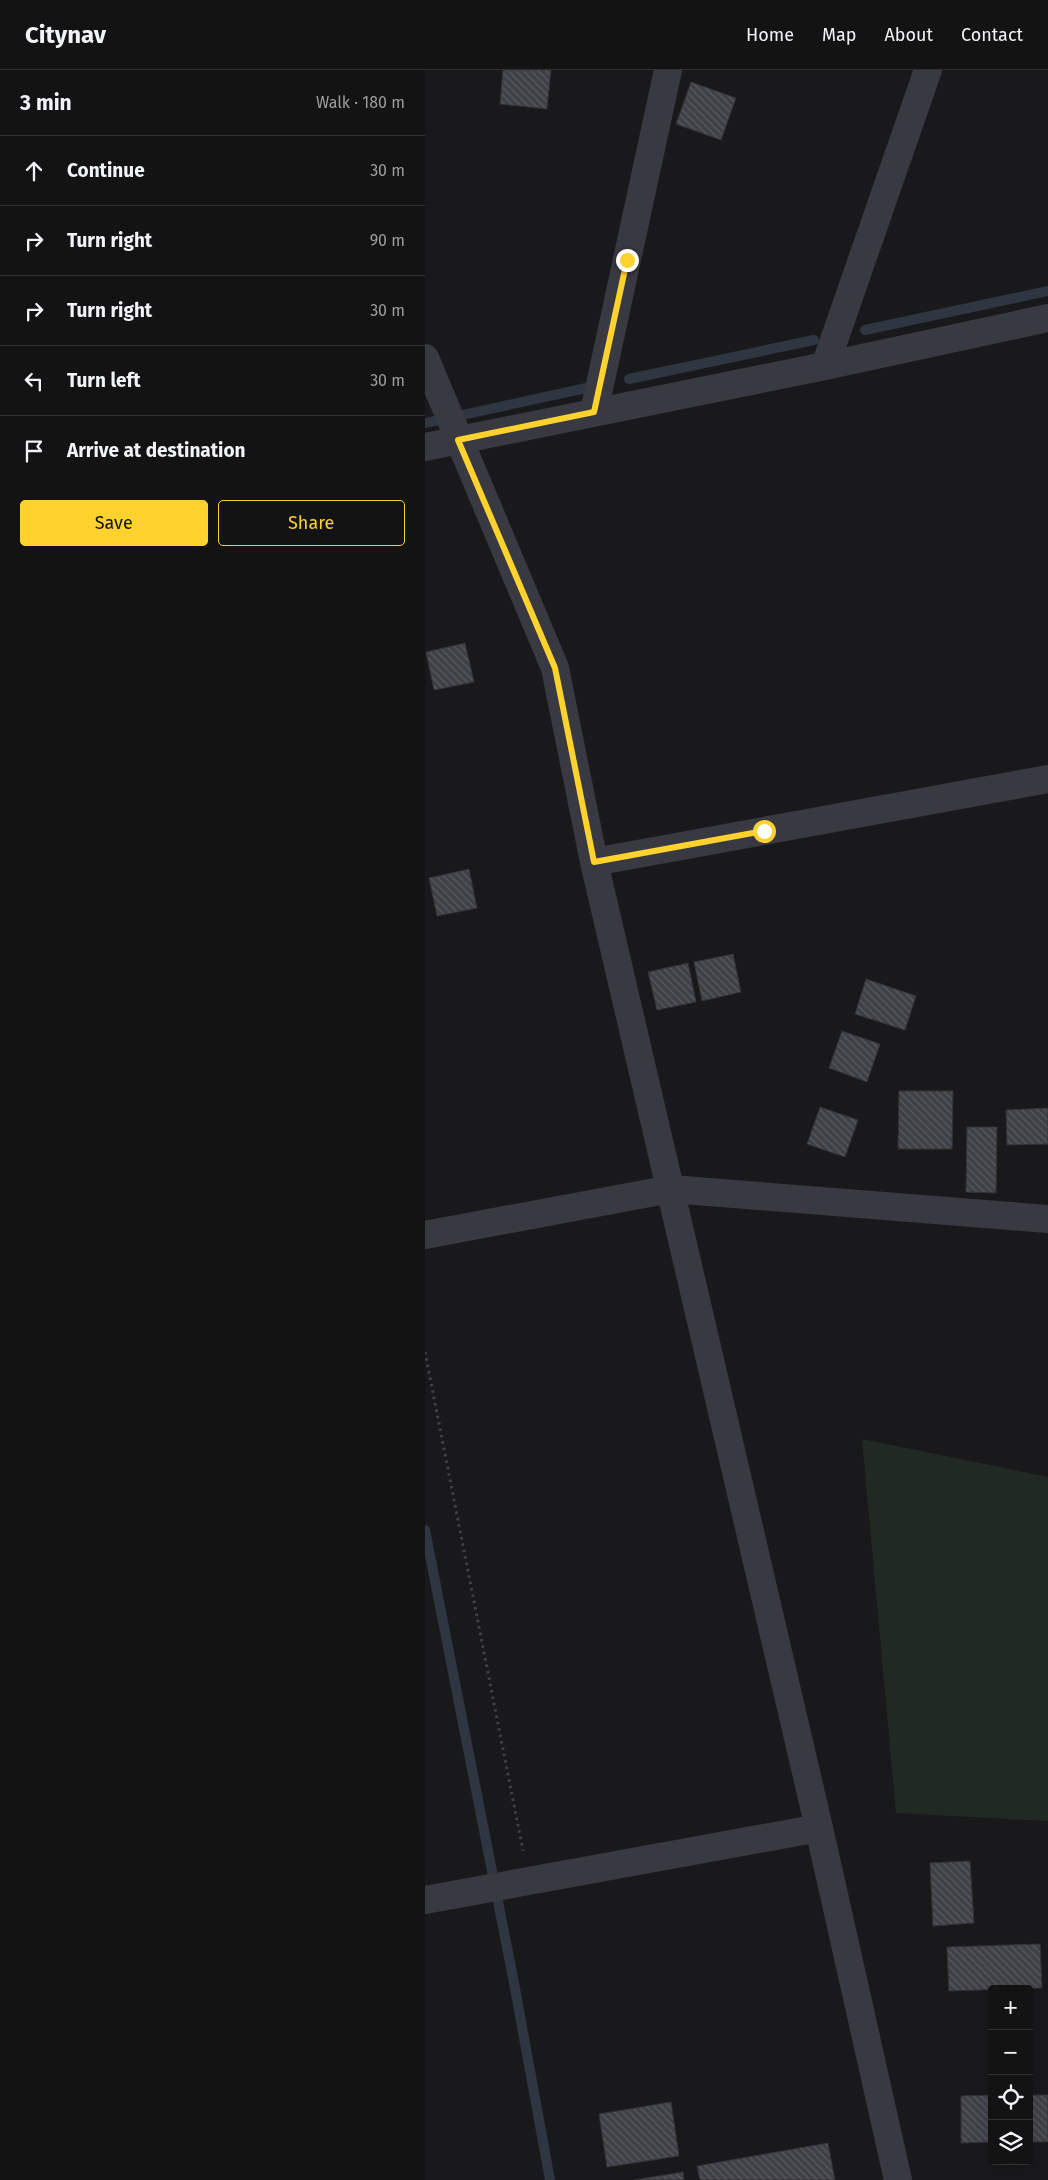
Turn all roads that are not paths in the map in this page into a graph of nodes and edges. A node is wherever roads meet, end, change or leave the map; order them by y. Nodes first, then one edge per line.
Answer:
1 (668, 70) edge
2 (928, 70) edge
3 (1048, 318) edge
4 (425, 358) edge
5 (825, 366) junction
6 (594, 412) junction
7 (458, 438) junction
8 (425, 447) edge
9 (1048, 779) edge
10 (594, 862) junction
11 (671, 1189) junction
12 (1048, 1219) edge
13 (425, 1235) edge
14 (819, 1828) junction
15 (425, 1900) edge
16 (898, 2180) edge

1 - 6 street
2 - 5 street
3 - 5 street
4 - 7 street
5 - 6 street
6 - 7 street
7 - 8 street
7 - 10 street
9 - 10 street
10 - 11 street
11 - 12 street
11 - 13 street
11 - 14 street
14 - 15 street
14 - 16 street

